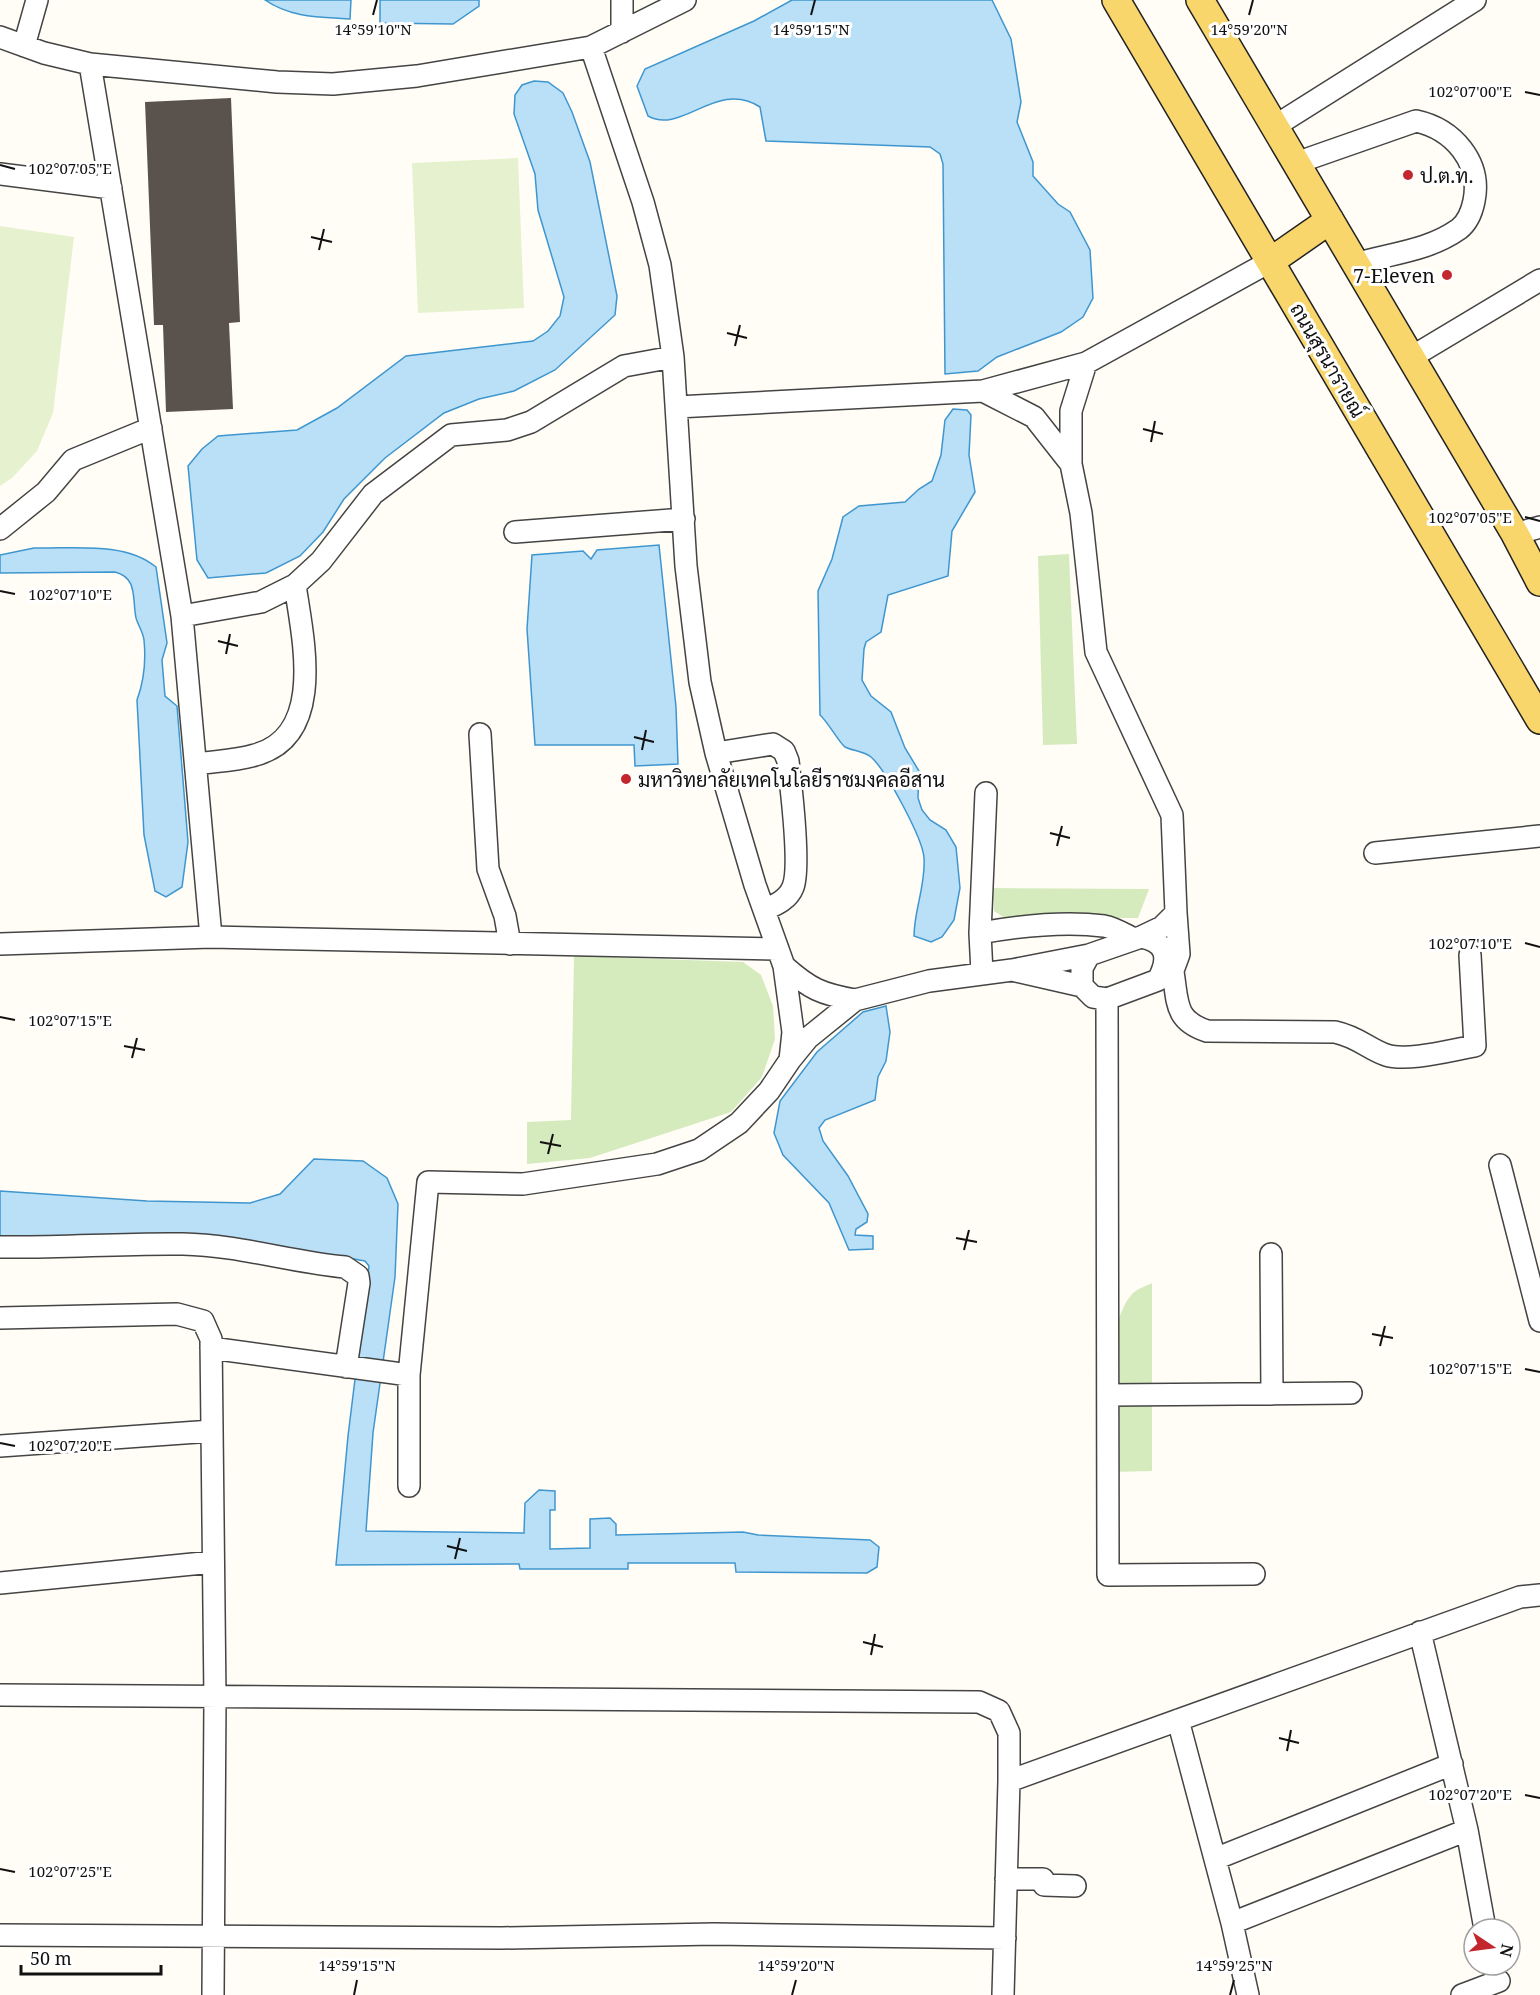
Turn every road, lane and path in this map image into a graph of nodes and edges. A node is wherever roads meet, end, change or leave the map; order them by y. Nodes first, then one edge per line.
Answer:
1 (36, 0) edge
2 (622, 0) edge
3 (685, 0) edge
4 (1116, 0) edge
5 (1200, 0) edge
6 (1475, 0) edge
7 (622, 32) junction
8 (0, 37) edge
9 (24, 46) junction
10 (591, 47) junction
11 (90, 64) junction
12 (1275, 126) junction
13 (1296, 163) junction
14 (0, 174) edge
15 (111, 188) junction
16 (1330, 220) junction
17 (1271, 261) junction
18 (1355, 264) junction
19 (1540, 280) edge
20 (673, 357) junction
21 (1410, 358) junction
22 (1086, 363) junction
23 (983, 391) junction
24 (678, 407) junction
25 (151, 428) junction
26 (1071, 464) junction
27 (684, 519) junction
28 (0, 529) edge
29 (1527, 531) edge
30 (514, 532) dead end
31 (1540, 582) edge
32 (295, 585) junction
33 (182, 616) junction
34 (1540, 720) edge
35 (480, 734) dead end
36 (716, 753) junction
37 (196, 764) junction
38 (986, 794) dead end
39 (1540, 836) edge
40 (1375, 853) dead end
41 (764, 910) junction
42 (1176, 913) junction
43 (980, 933) junction
44 (211, 937) junction
45 (1137, 938) junction
46 (0, 944) edge
47 (510, 944) junction
48 (1470, 954) dead end
49 (1089, 955) junction
50 (781, 958) junction
51 (1012, 969) junction
52 (982, 973) junction
53 (1166, 976) junction
54 (1083, 986) junction
55 (1107, 999) junction
56 (855, 1000) junction
57 (790, 1060) junction
58 (1500, 1165) dead end
59 (0, 1247) edge
60 (1270, 1254) dead end
61 (0, 1318) edge
62 (1540, 1321) edge
63 (211, 1348) junction
64 (347, 1367) junction
65 (409, 1375) junction
66 (1351, 1393) dead end
67 (1272, 1394) junction
68 (1108, 1395) junction
69 (212, 1431) junction
70 (0, 1446) edge
71 (409, 1485) dead end
72 (213, 1562) junction
73 (1254, 1574) dead end
74 (0, 1583) edge
75 (1540, 1595) edge
76 (1420, 1632) junction
77 (0, 1695) edge
78 (215, 1699) junction
79 (1178, 1720) junction
80 (1452, 1764) junction
81 (1009, 1781) junction
82 (1467, 1830) junction
83 (1215, 1859) junction
84 (1006, 1879) junction
85 (1075, 1886) dead end
86 (1483, 1917) edge
87 (1232, 1923) junction
88 (0, 1935) edge
89 (214, 1936) junction
90 (1005, 1938) junction
91 (1498, 1980) edge
92 (213, 1995) edge
93 (1003, 1995) edge
94 (1248, 1995) edge
95 (1462, 1995) edge

1 - 9 street
2 - 7 street
3 - 7 street
4 - 17 main road, ถนนสุรนารายณ์
5 - 12 main road
6 - 12 street
7 - 10 street
8 - 9 street
9 - 11 street
10 - 11 street
10 - 20 street
11 - 15 street
12 - 13 main road
13 - 16 main road
13 - 18 street
14 - 15 street
15 - 25 street
16 - 17 main road
16 - 18 main road
17 - 22 street
17 - 34 main road, ถนนสุรนารายณ์
18 - 21 main road
19 - 21 street
20 - 24 street
20 - 32 street
21 - 29 main road
22 - 23 street
22 - 26 street
23 - 24 street
23 - 26 street
24 - 27 street
25 - 28 street
25 - 33 street
26 - 42 street
27 - 30 street
27 - 36 street
29 - 31 main road
32 - 33 street
32 - 37 street
33 - 37 street
35 - 47 street
36 - 41 street
36 - 41 street
37 - 44 street
38 - 43 street
39 - 40 street
41 - 50 street
42 - 45 street
42 - 53 street
43 - 45 street
43 - 52 street
44 - 46 street
44 - 47 street
45 - 49 street
45 - 53 street
47 - 50 street
48 - 53 street
49 - 51 street
49 - 54 street
50 - 56 street
50 - 57 street
51 - 52 street
51 - 54 street
52 - 56 street
53 - 55 street
54 - 55 street
55 - 68 street
56 - 57 street
57 - 65 street
58 - 62 street
59 - 64 street
60 - 67 street
61 - 63 street
63 - 64 street
63 - 69 street
64 - 65 street
65 - 71 street
66 - 67 street
67 - 68 street
68 - 73 street
69 - 70 street
69 - 72 street
72 - 74 street
72 - 78 street
75 - 76 street
76 - 79 street
76 - 80 street
77 - 78 street
78 - 81 street
78 - 89 street
79 - 81 street
79 - 83 street
80 - 82 street
80 - 83 street
81 - 84 street
82 - 86 street
82 - 87 street
83 - 87 street
84 - 85 street
84 - 90 street
87 - 94 street
88 - 89 street
89 - 90 street
89 - 92 street
90 - 93 street
91 - 95 street

